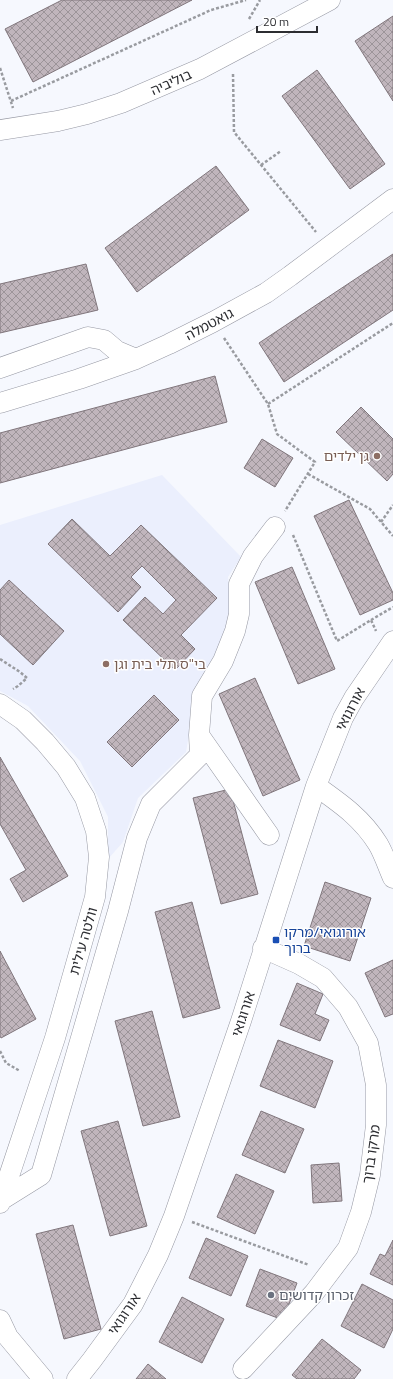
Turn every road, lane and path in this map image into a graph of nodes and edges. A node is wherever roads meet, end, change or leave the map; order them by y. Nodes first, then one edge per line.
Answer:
1 (246, 0) edge
2 (330, 0) edge
3 (232, 52) junction
4 (0, 68) edge
5 (11, 101) junction
6 (10, 129) edge
7 (281, 151) dead end
8 (261, 165) junction
9 (393, 199) edge
10 (329, 248) junction
11 (213, 322) junction
12 (393, 323) edge
13 (136, 359) junction
14 (0, 368) edge
15 (0, 403) edge
16 (268, 404) junction
17 (308, 474) junction
18 (393, 505) edge
19 (381, 522) junction
20 (284, 531) junction
21 (393, 536) edge
22 (393, 607) edge
23 (371, 620) junction
24 (390, 646) edge
25 (0, 659) edge
26 (18, 686) dead end
27 (0, 704) edge
28 (199, 735) junction
29 (316, 786) junction
30 (269, 835) dead end
31 (393, 878) edge
32 (263, 948) junction
33 (0, 1052) edge
34 (20, 1071) dead end
35 (0, 1202) edge
36 (174, 1216) junction
37 (330, 1273) junction
38 (0, 1320) edge
39 (244, 1369) dead end
40 (43, 1379) edge
41 (77, 1379) edge

1 - 5 path
2 - 3 street, בוליביה
3 - 6 street, בוליביה
3 - 8 path
4 - 5 path
5 - 6 path
7 - 8 path
8 - 10 path
9 - 10 street, גואטמלה
10 - 11 street, גואטמלה
11 - 13 street, גואטמלה
11 - 16 path
12 - 16 path
13 - 14 street
13 - 15 street, גואטמלה
16 - 17 path
17 - 19 path
17 - 20 path
18 - 19 path
19 - 21 path
20 - 23 path
20 - 28 street
22 - 23 path
23 - 24 path
24 - 29 street, אורוגואי
25 - 26 path
27 - 35 street, וולטה עילית
28 - 30 street
28 - 35 street
29 - 31 street
29 - 32 street, אורוגואי
32 - 36 street, אורוגואי
32 - 37 street, מרקו ברוך
33 - 34 path
36 - 37 path
36 - 41 street, אורוגואי
37 - 39 street, מרקו ברוך
38 - 40 street

